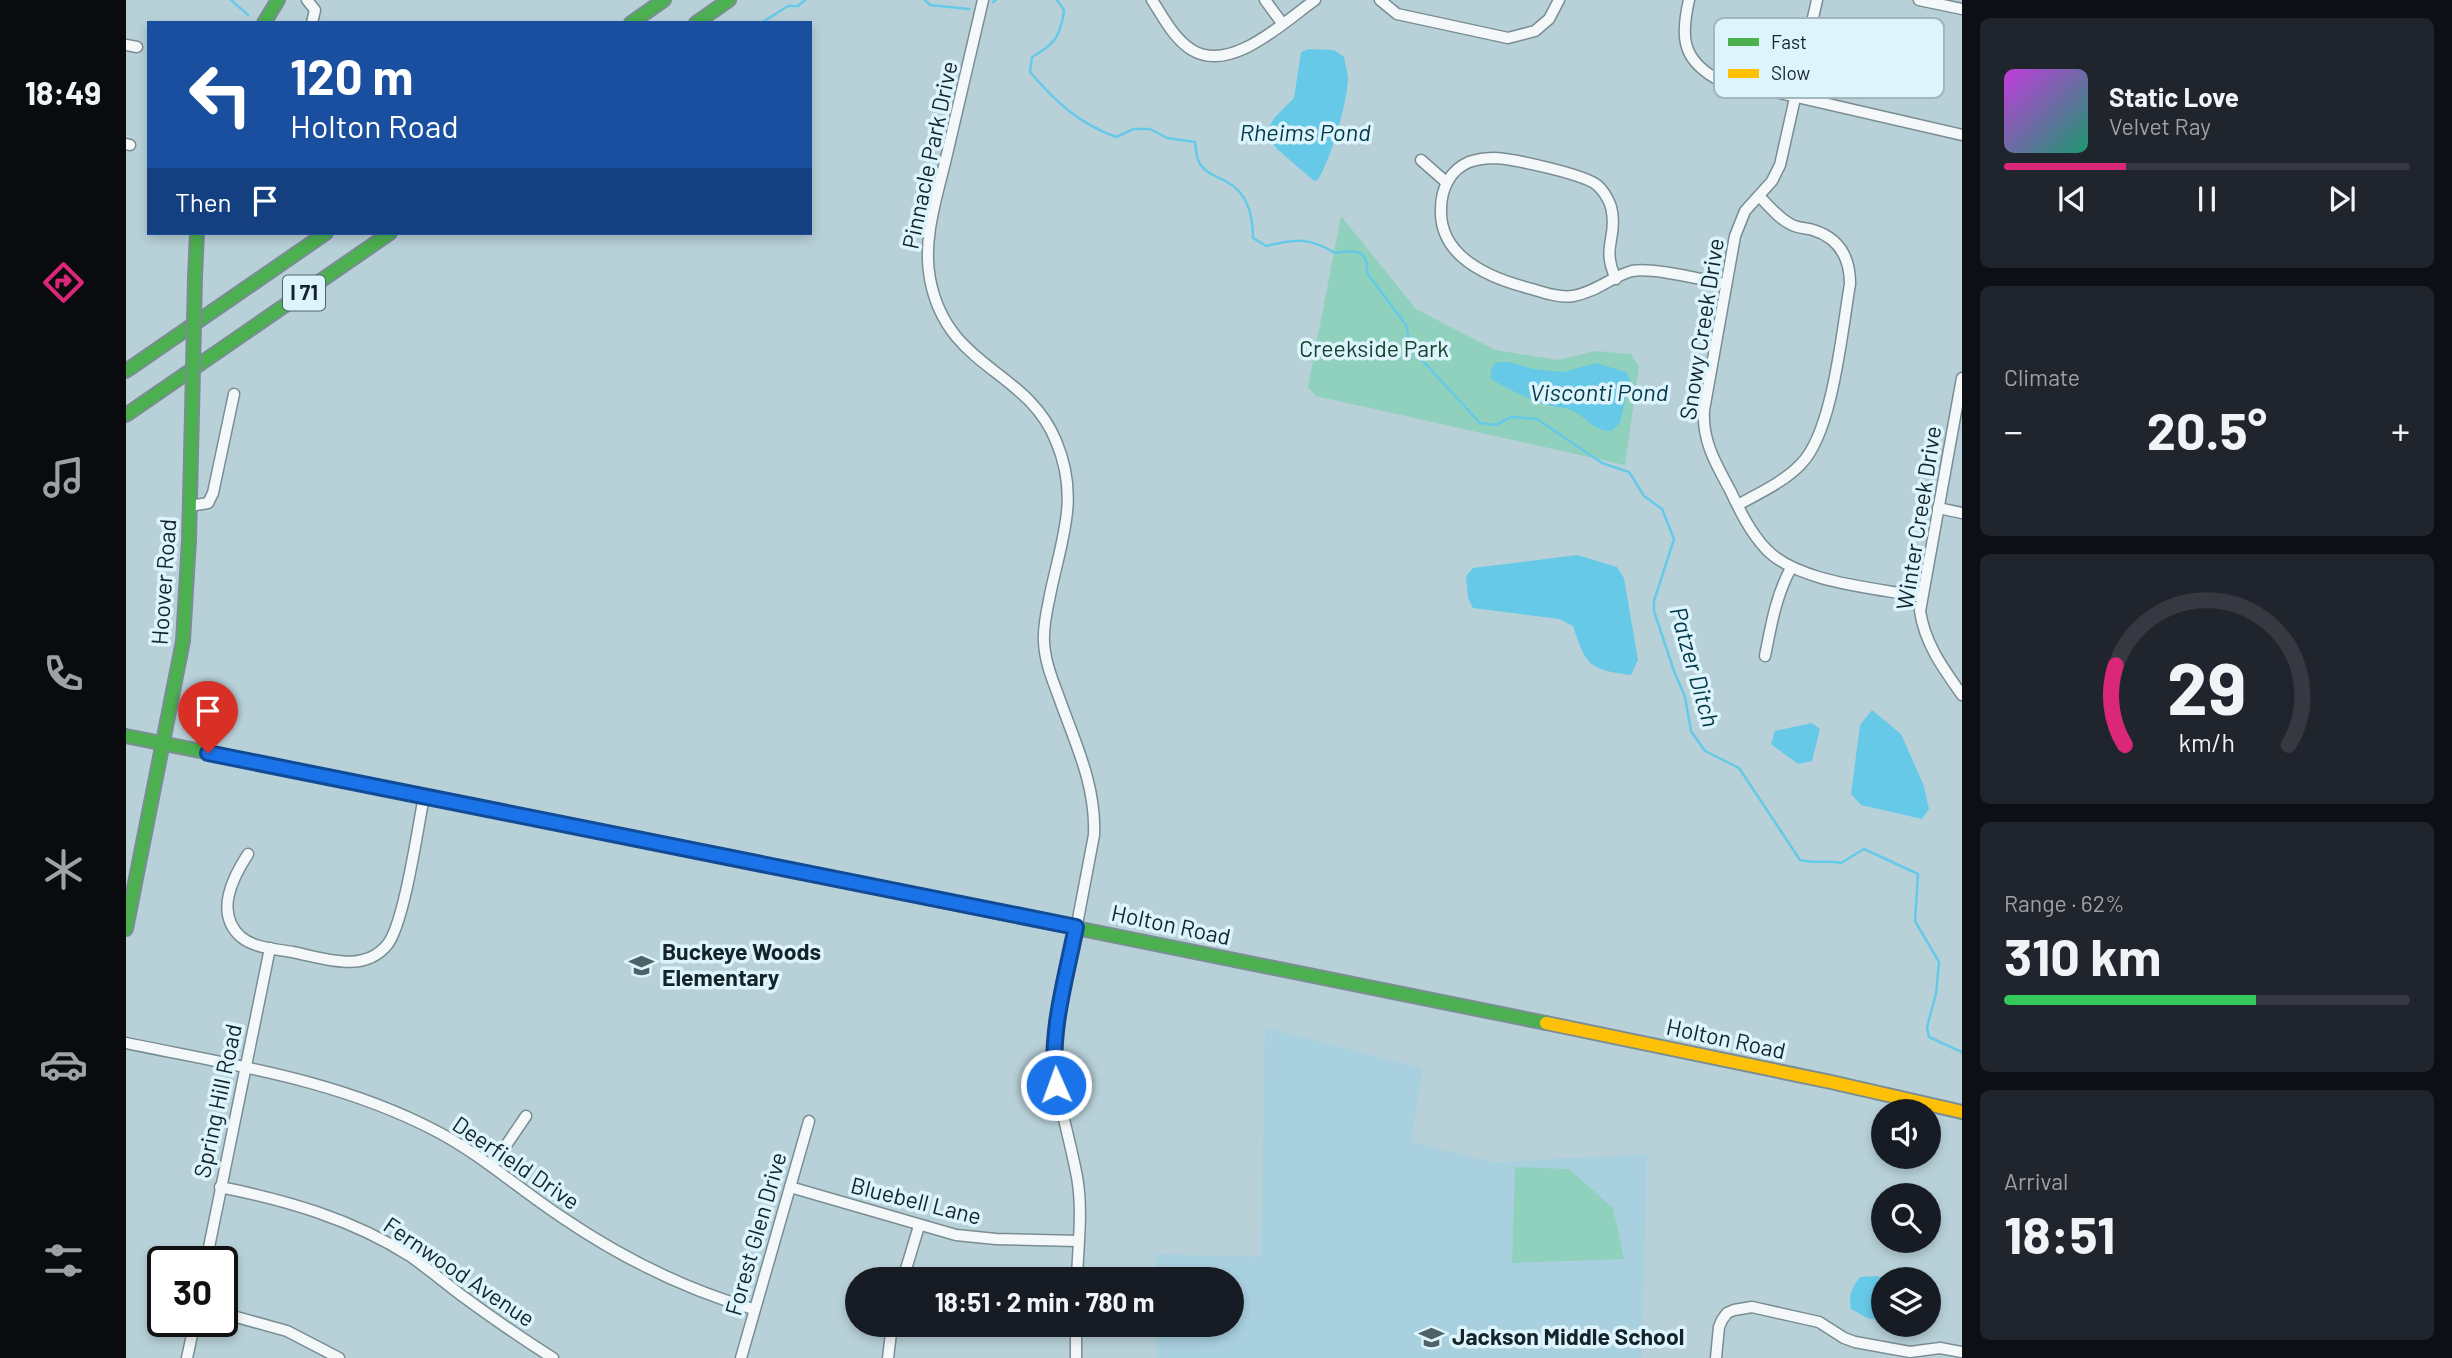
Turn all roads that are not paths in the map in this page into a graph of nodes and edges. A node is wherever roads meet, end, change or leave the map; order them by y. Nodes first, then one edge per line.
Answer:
1 (278, 0) edge
2 (307, 0) edge
3 (664, 0) edge
4 (729, 0) edge
5 (983, 0) edge
6 (1152, 0) edge
7 (1265, 0) edge
8 (1315, 0) edge
9 (1380, 0) edge
10 (1559, 0) edge
11 (1689, 0) edge
12 (1817, 0) edge
13 (1919, 0) edge
14 (1962, 9) edge
15 (1813, 18) edge
16 (265, 21) edge
17 (312, 21) edge
18 (634, 21) edge
19 (699, 21) edge
20 (1282, 23) junction
21 (1714, 76) edge
22 (1795, 98) edge
23 (1799, 98) edge
24 (1962, 135) edge
25 (1422, 160) dead end
26 (1446, 182) junction
27 (1759, 196) junction
28 (197, 235) edge
29 (323, 235) edge
30 (387, 235) edge
31 (1616, 279) junction
32 (1726, 285) junction
33 (126, 371) edge
34 (1961, 384) edge
35 (234, 394) dead end
36 (126, 415) edge
37 (1738, 505) junction
38 (190, 506) junction
39 (1938, 508) junction
40 (1962, 513) edge
41 (1791, 568) junction
42 (1922, 597) junction
43 (1765, 656) dead end
44 (1962, 694) edge
45 (126, 736) edge
46 (164, 744) junction
47 (424, 796) junction
48 (248, 854) dead end
49 (1076, 927) junction
50 (126, 929) edge
51 (270, 947) junction
52 (126, 1043) edge
53 (245, 1067) junction
54 (1962, 1112) edge
55 (526, 1116) dead end
56 (809, 1121) dead end
57 (492, 1166) junction
58 (790, 1187) junction
59 (220, 1188) junction
60 (919, 1226) junction
61 (1078, 1241) junction
62 (209, 1246) edge
63 (907, 1267) edge
64 (1077, 1267) edge
65 (753, 1309) junction
66 (238, 1317) edge
67 (192, 1337) edge
68 (891, 1337) edge
69 (1076, 1337) edge
70 (1962, 1352) edge
71 (187, 1358) edge
72 (339, 1358) edge
73 (553, 1358) edge
74 (741, 1358) edge
75 (888, 1358) edge
76 (1076, 1358) edge
77 (1716, 1358) edge

1 - 16 main road
2 - 17 street
3 - 18 main road
4 - 19 main road
5 - 49 street, Pinnacle Park Drive
6 - 20 street
7 - 20 street
8 - 20 street
9 - 10 street
11 - 21 street
12 - 15 street, Snowy Creek Drive
13 - 14 street
22 - 27 street, Snowy Creek Drive
23 - 24 street
25 - 26 street
26 - 31 street
26 - 31 street
27 - 32 street, Snowy Creek Drive
27 - 37 street
28 - 38 main road, Hoover Road, bridge
29 - 33 main road, I 71
30 - 36 main road, I 71
31 - 32 street
32 - 37 street, Snowy Creek Drive
34 - 39 street, Winter Creek Drive
35 - 38 street
37 - 41 street, Snowy Creek Drive
38 - 46 main road, Hoover Road
39 - 40 street
39 - 42 street, Winter Creek Drive
41 - 42 street
41 - 43 street
42 - 44 street, Winter Creek Drive
45 - 46 main road, Holton Road
46 - 47 main road, Holton Road
46 - 50 main road, Hoover Road
47 - 49 main road, Holton Road
47 - 51 street
48 - 51 street
49 - 54 main road, Holton Road
49 - 61 street, Pinnacle Park Drive
51 - 53 street, Spring Hill Road
52 - 53 street, Deerfield Drive
53 - 57 street, Deerfield Drive
53 - 59 street, Spring Hill Road
55 - 57 street
56 - 58 street, Forest Glen Drive
57 - 65 street, Deerfield Drive
58 - 60 street, Bluebell Lane
58 - 65 street, Forest Glen Drive
59 - 62 street, Spring Hill Road
59 - 73 street, Fernwood Avenue
60 - 61 street, Bluebell Lane
60 - 63 street
61 - 64 street, Pinnacle Park Drive
65 - 74 street, Forest Glen Drive
66 - 72 street
67 - 71 street
68 - 75 street
69 - 76 street
70 - 77 street

